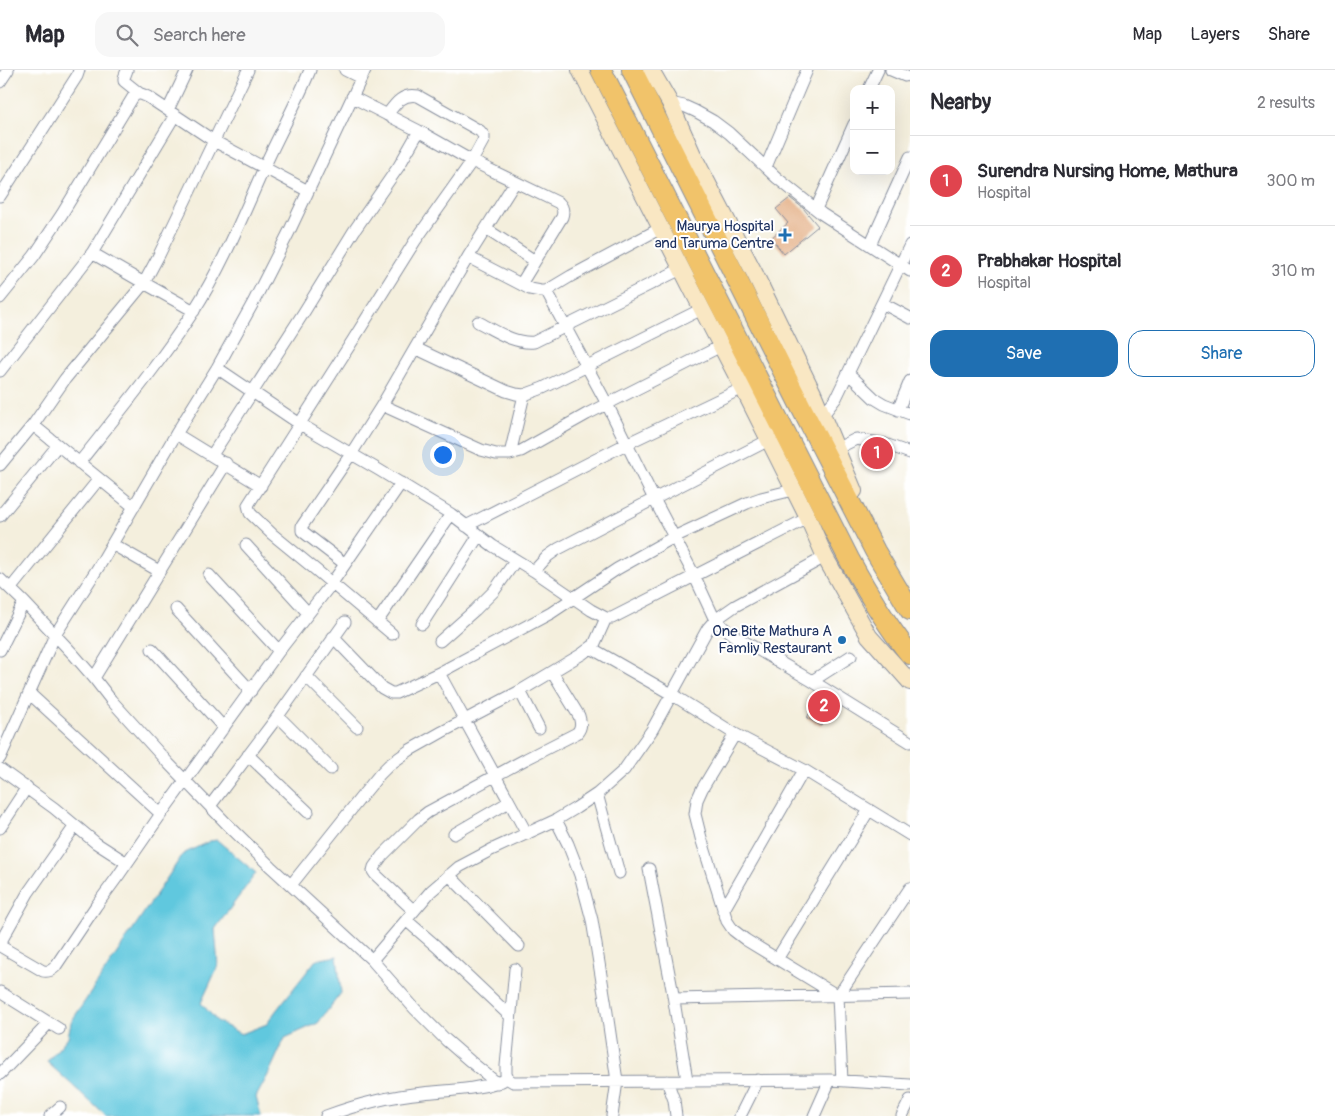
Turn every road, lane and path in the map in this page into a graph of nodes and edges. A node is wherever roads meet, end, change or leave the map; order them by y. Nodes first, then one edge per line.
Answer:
1 (8, 70) edge
2 (79, 70) edge
3 (126, 70) edge
4 (187, 70) edge
5 (248, 70) edge
6 (310, 70) edge
7 (345, 70) edge
8 (580, 70) edge
9 (601, 70) edge
10 (632, 70) edge
11 (651, 70) edge
12 (807, 70) edge
13 (878, 70) edge
14 (891, 70) edge
15 (363, 74) edge
16 (904, 76) dead end
17 (0, 82) edge
18 (871, 85) edge
19 (139, 93) junction
20 (352, 97) junction
21 (670, 103) junction
22 (171, 113) junction
23 (387, 115) junction
24 (851, 130) edge
25 (420, 131) junction
26 (214, 141) junction
27 (910, 158) edge
28 (472, 160) junction
29 (766, 167) junction
30 (264, 168) junction
31 (515, 182) junction
32 (308, 191) junction
33 (0, 196) edge
34 (816, 209) junction
35 (661, 228) junction
36 (486, 229) junction
37 (910, 245) edge
38 (870, 246) junction
39 (92, 253) junction
40 (468, 257) junction
41 (535, 261) junction
42 (905, 268) edge
43 (681, 269) junction
44 (144, 283) junction
45 (521, 284) junction
46 (546, 291) junction
47 (0, 298) edge
48 (882, 303) junction
49 (702, 309) junction
50 (194, 311) junction
51 (910, 318) edge
52 (478, 322) dead end
53 (566, 327) junction
54 (721, 346) junction
55 (415, 348) junction
56 (586, 366) junction
57 (217, 368) junction
58 (0, 371) edge
59 (848, 373) junction
60 (910, 381) edge
61 (743, 388) junction
62 (252, 393) junction
63 (524, 395) junction
64 (607, 404) junction
65 (382, 405) junction
66 (898, 410) junction
67 (910, 414) edge
68 (822, 416) junction
69 (300, 424) junction
70 (32, 425) junction
71 (176, 434) junction
72 (769, 440) junction
73 (626, 444) junction
74 (58, 445) junction
75 (836, 448) junction
76 (351, 454) junction
77 (510, 454) junction
78 (910, 454) edge
79 (212, 455) junction
80 (79, 463) junction
81 (226, 464) junction
82 (0, 465) edge
83 (98, 479) junction
84 (401, 483) junction
85 (261, 486) junction
86 (793, 490) junction
87 (654, 498) junction
88 (134, 507) junction
89 (451, 514) junction
90 (0, 516) edge
91 (808, 518) junction
92 (466, 526) junction
93 (479, 535) junction
94 (674, 537) junction
95 (112, 544) junction
96 (246, 545) dead end
97 (825, 558) junction
98 (516, 560) junction
99 (345, 564) junction
100 (534, 571) junction
101 (159, 572) junction
102 (209, 576) dead end
103 (694, 577) junction
104 (0, 579) edge
105 (332, 583) junction
106 (11, 588) junction
107 (910, 591) edge
108 (574, 598) junction
109 (24, 602) junction
110 (176, 610) dead end
111 (910, 610) edge
112 (308, 613) junction
113 (606, 618) junction
114 (715, 620) junction
115 (345, 622) dead end
116 (378, 622) junction
117 (422, 624) dead end
118 (392, 634) dead end
119 (55, 635) junction
120 (333, 637) junction
121 (440, 641) dead end
122 (591, 648) junction
123 (152, 649) dead end
124 (0, 650) edge
125 (279, 651) junction
126 (910, 654) edge
127 (852, 656) dead end
128 (552, 672) junction
129 (439, 674) junction
130 (306, 676) junction
131 (94, 678) junction
132 (812, 680) junction
133 (910, 682) edge
134 (252, 691) junction
135 (520, 691) junction
136 (29, 693) junction
137 (673, 695) junction
138 (278, 716) junction
139 (464, 720) junction
140 (357, 727) dead end
141 (224, 728) junction
142 (539, 728) dead end
143 (735, 734) junction
144 (910, 742) edge
145 (248, 755) junction
146 (0, 758) edge
147 (0, 769) edge
148 (331, 769) dead end
149 (804, 770) junction
150 (495, 776) junction
151 (186, 782) junction
152 (27, 788) junction
153 (597, 794) junction
154 (509, 802) junction
155 (210, 806) junction
156 (869, 810) junction
157 (308, 812) dead end
158 (161, 814) junction
159 (556, 820) junction
160 (75, 826) junction
161 (0, 828) edge
162 (454, 834) dead end
163 (527, 834) junction
164 (910, 835) edge
165 (127, 863) junction
166 (649, 869) dead end
167 (619, 873) dead end
168 (449, 875) junction
169 (291, 885) junction
170 (910, 888) edge
171 (723, 911) junction
172 (410, 916) junction
173 (0, 945) edge
174 (519, 946) dead end
175 (777, 959) junction
176 (372, 960) junction
177 (515, 969) dead end
178 (0, 992) edge
179 (910, 994) edge
180 (838, 996) junction
181 (674, 999) junction
182 (510, 1016) junction
183 (0, 1074) edge
184 (617, 1080) junction
185 (667, 1080) junction
186 (687, 1080) junction
187 (758, 1080) junction
188 (836, 1080) junction
189 (502, 1081) junction
190 (910, 1085) edge
191 (910, 1100) edge
192 (60, 1107) dead end
193 (50, 1116) edge
194 (326, 1116) edge
195 (612, 1116) edge
196 (676, 1116) edge
197 (740, 1116) edge
198 (814, 1116) edge
199 (902, 1116) edge

1 - 17 street
2 - 33 street
3 - 19 street
4 - 22 street
5 - 26 street
6 - 30 street
7 - 15 street
8 - 35 street
9 - 126 highway
10 - 111 highway
11 - 21 street
12 - 29 street
13 - 18 street
14 - 16 street
15 - 20 street
19 - 22 street
19 - 47 street
20 - 23 street
20 - 32 street
21 - 29 street
21 - 68 street
22 - 26 street
22 - 39 street
23 - 25 street
23 - 28 street
24 - 34 street
25 - 28 street
25 - 62 street
26 - 30 street
26 - 44 street
27 - 38 street
28 - 31 street
28 - 69 street
29 - 34 street
30 - 32 street
30 - 50 street
31 - 36 street
31 - 41 street
32 - 57 street
34 - 38 street
35 - 43 street
35 - 46 street
36 - 40 street
36 - 41 street
37 - 42 street
38 - 42 street
39 - 44 street
39 - 58 street
40 - 45 street
40 - 55 street
41 - 45 street
42 - 48 street
43 - 49 street
43 - 53 street
44 - 50 street
44 - 70 street
45 - 46 street
46 - 53 street
48 - 51 street
48 - 59 street
49 - 54 street
49 - 56 street
50 - 80 street
52 - 53 street
53 - 56 street
54 - 61 street
54 - 64 street
55 - 63 street
55 - 65 street
56 - 63 street
56 - 64 street
57 - 62 street
57 - 71 street
59 - 66 street
59 - 68 street
60 - 66 street
61 - 72 street
61 - 73 street
62 - 69 street
62 - 79 street
63 - 77 street
64 - 73 street
64 - 77 street
65 - 76 street
65 - 77 street
66 - 67 street
68 - 75 street
69 - 76 street
69 - 85 street
70 - 74 street
70 - 82 street
71 - 79 street
71 - 88 street
72 - 86 street
72 - 87 street
73 - 87 street
73 - 92 street
74 - 80 street
74 - 90 street
75 - 78 street
75 - 107 street
76 - 84 street
76 - 99 street
79 - 81 street
80 - 83 street
81 - 85 street
81 - 101 street
83 - 88 street
83 - 106 street
84 - 89 street
84 - 99 street
85 - 105 street
86 - 91 street
86 - 94 street
87 - 94 street
87 - 100 street
88 - 95 street
89 - 92 street
89 - 116 street
91 - 97 street
91 - 103 street
92 - 93 street
93 - 98 street
93 - 117 street
94 - 103 street
94 - 108 street
95 - 101 street
95 - 119 street
96 - 112 street
97 - 114 street
97 - 133 street
98 - 100 street
98 - 121 street
99 - 105 street
100 - 108 street
101 - 131 street
102 - 125 street
103 - 113 street
103 - 114 street
104 - 106 street
105 - 112 street
105 - 116 street
106 - 109 street
108 - 113 street
108 - 129 street
109 - 119 street
109 - 124 street
110 - 134 street
112 - 125 street
113 - 122 street
114 - 132 street
114 - 137 street
115 - 120 street
116 - 118 street
119 - 131 street
119 - 136 street
120 - 129 street
120 - 130 street
122 - 128 street
122 - 137 street
123 - 141 street
125 - 134 street
127 - 132 street
128 - 135 street
128 - 150 street
129 - 139 street
130 - 138 street
130 - 140 street
131 - 151 street
132 - 144 street
134 - 141 street
135 - 139 street
135 - 142 street
136 - 146 street
136 - 158 street
137 - 143 street
137 - 153 street
138 - 145 street
138 - 148 street
139 - 150 street
139 - 169 street
141 - 151 street
143 - 149 street
143 - 171 street
145 - 155 street
145 - 157 street
147 - 152 street
149 - 156 street
149 - 171 street
150 - 154 street
150 - 172 street
151 - 155 street
151 - 158 street
152 - 160 street
152 - 161 street
153 - 159 street
153 - 167 street
154 - 162 street
154 - 163 street
155 - 169 street
156 - 164 street
156 - 175 street
158 - 165 street
159 - 163 street
159 - 184 street
160 - 165 street
160 - 173 street
163 - 168 street
165 - 173 street
166 - 181 street
168 - 172 street
168 - 174 street
169 - 176 street
170 - 180 street
171 - 175 street
172 - 176 street
172 - 182 street
175 - 180 street
176 - 189 street
177 - 182 street
178 - 183 street
179 - 180 street
180 - 181 street
180 - 188 street
181 - 186 street
182 - 189 street
184 - 185 street
184 - 189 street
184 - 195 street
185 - 186 street
185 - 196 street
186 - 187 street
187 - 188 street
187 - 197 street
188 - 190 street
188 - 198 street
189 - 194 street
191 - 199 street
192 - 193 street

